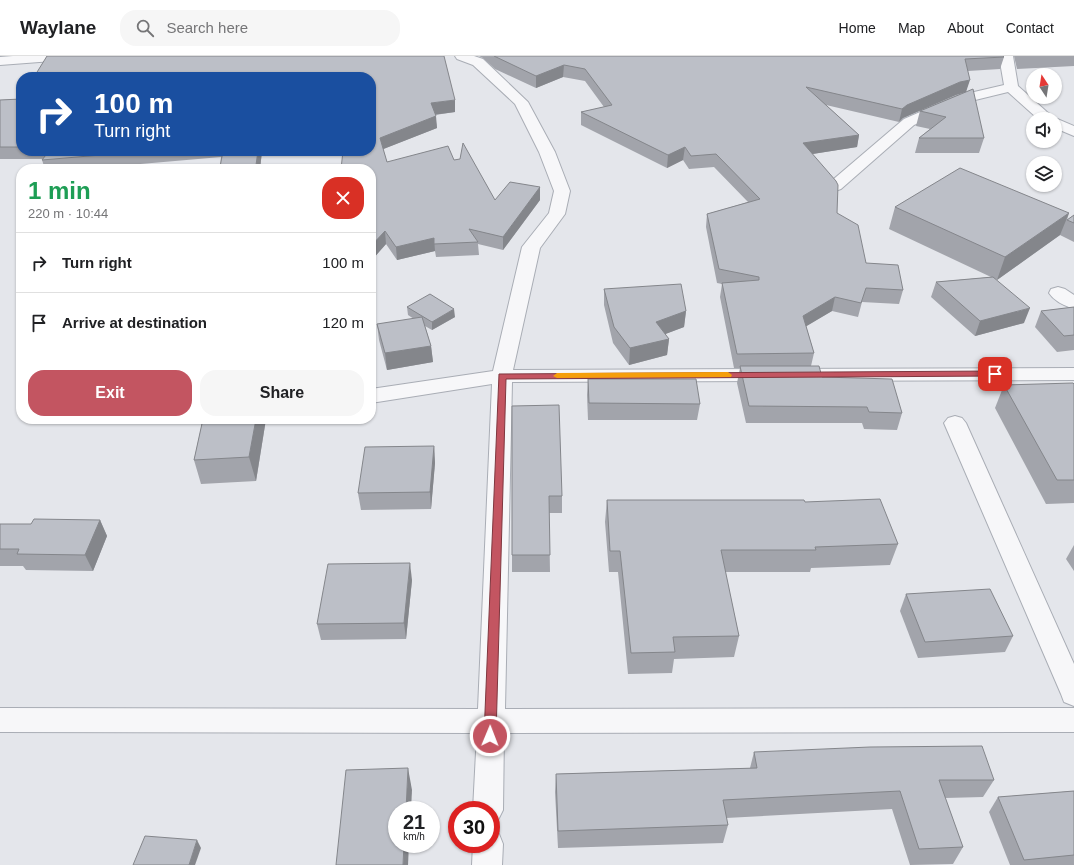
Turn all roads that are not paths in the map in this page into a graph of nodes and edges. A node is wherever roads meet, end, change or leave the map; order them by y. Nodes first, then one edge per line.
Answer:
1 (66, 56) edge
2 (462, 56) edge
3 (1006, 56) edge
4 (0, 60) edge
5 (1011, 87) junction
6 (1039, 112) edge
7 (1062, 126) edge
8 (1074, 132) edge
9 (835, 186) edge
10 (1058, 293) dead end
11 (1074, 303) edge
12 (1074, 374) edge
13 (502, 376) junction
14 (376, 395) edge
15 (955, 423) dead end
16 (1074, 694) edge
17 (0, 720) edge
18 (1074, 720) edge
19 (490, 722) junction
20 (488, 801) edge
21 (488, 853) edge
22 (487, 865) edge

1 - 4 street
2 - 13 street
3 - 5 street
5 - 6 street
5 - 9 street
7 - 8 street
10 - 11 street
12 - 13 street
13 - 14 street
13 - 19 street
15 - 16 street
17 - 19 street
18 - 19 street
19 - 20 street
21 - 22 street

